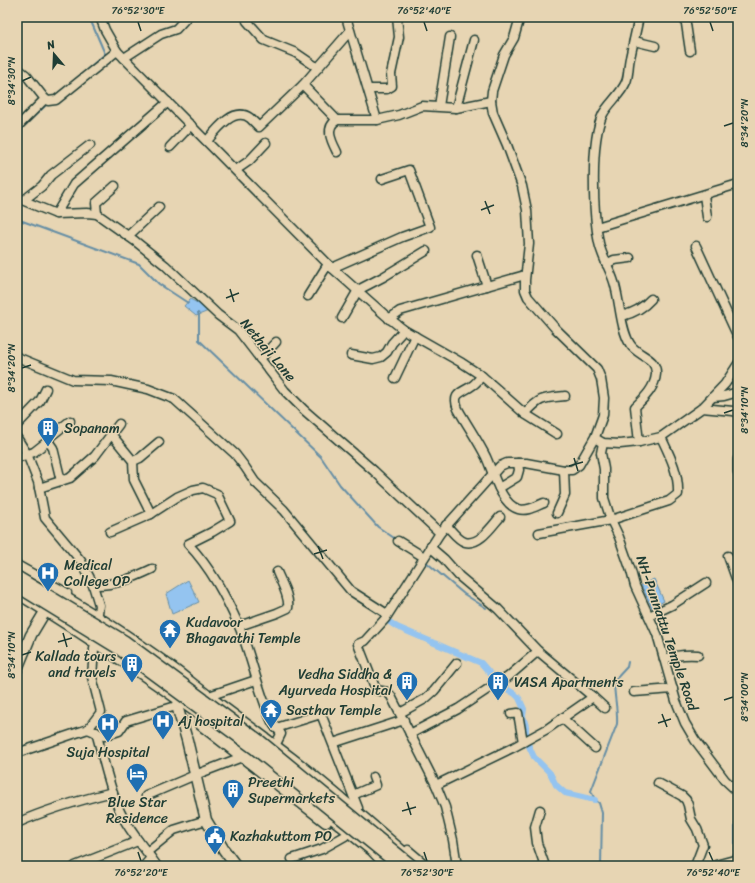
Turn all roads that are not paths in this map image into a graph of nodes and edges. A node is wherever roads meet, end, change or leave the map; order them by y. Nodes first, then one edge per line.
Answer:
1 (100, 17) edge
2 (187, 17) edge
3 (346, 17) edge
4 (397, 17) edge
5 (520, 17) edge
6 (639, 17) edge
7 (685, 17) edge
8 (248, 21) dead end
9 (350, 31) junction
10 (450, 37) dead end
11 (474, 40) dead end
12 (634, 41) junction
13 (656, 46) dead end
14 (117, 51) junction
15 (690, 51) dead end
16 (124, 58) junction
17 (17, 68) edge
18 (318, 68) junction
19 (303, 86) junction
20 (368, 88) junction
21 (45, 99) junction
22 (491, 101) junction
23 (168, 102) junction
24 (439, 106) junction
25 (456, 108) junction
26 (337, 120) junction
27 (377, 120) junction
28 (191, 125) junction
29 (17, 127) edge
30 (207, 141) junction
31 (266, 143) dead end
32 (90, 145) dead end
33 (170, 147) dead end
34 (337, 152) dead end
35 (236, 170) junction
36 (382, 179) dead end
37 (738, 184) edge
38 (115, 186) dead end
39 (704, 194) junction
40 (20, 199) edge
41 (159, 207) dead end
42 (56, 214) junction
43 (97, 214) junction
44 (707, 217) dead end
45 (597, 227) junction
46 (128, 236) junction
47 (696, 246) dead end
48 (426, 251) dead end
49 (477, 255) dead end
50 (630, 258) dead end
51 (606, 264) junction
52 (330, 266) junction
53 (525, 275) junction
54 (488, 286) junction
55 (358, 290) junction
56 (308, 296) dead end
57 (651, 299) dead end
58 (622, 316) junction
59 (342, 318) dead end
60 (389, 319) junction
61 (404, 330) junction
62 (415, 336) junction
63 (738, 337) edge
64 (276, 342) dead end
65 (351, 355) dead end
66 (17, 358) edge
67 (260, 359) junction
68 (738, 364) edge
69 (482, 376) junction
70 (395, 378) dead end
71 (46, 389) dead end
72 (738, 392) edge
73 (565, 396) dead end
74 (713, 397) junction
75 (702, 408) junction
76 (738, 412) edge
77 (525, 414) junction
78 (70, 422) dead end
79 (119, 424) dead end
80 (17, 425) edge
81 (111, 434) junction
82 (557, 434) dead end
83 (595, 437) junction
84 (661, 437) junction
85 (17, 438) edge
86 (48, 441) junction
87 (159, 442) dead end
88 (639, 442) junction
89 (602, 443) junction
90 (27, 454) junction
91 (17, 458) edge
92 (738, 459) edge
93 (133, 461) junction
94 (518, 463) junction
95 (564, 470) junction
96 (738, 472) edge
97 (492, 474) junction
98 (61, 481) junction
99 (40, 488) junction
100 (499, 488) junction
101 (544, 502) dead end
102 (558, 513) dead end
103 (151, 514) junction
104 (500, 517) dead end
105 (611, 520) junction
106 (446, 525) junction
107 (110, 532) dead end
108 (440, 533) junction
109 (539, 533) dead end
110 (398, 541) dead end
111 (430, 547) junction
112 (728, 556) dead end
113 (424, 557) junction
114 (17, 565) edge
115 (152, 569) dead end
116 (277, 572) dead end
117 (17, 577) edge
118 (706, 583) dead end
119 (93, 584) junction
120 (738, 584) edge
121 (17, 586) edge
122 (60, 592) junction
123 (17, 593) edge
124 (45, 610) junction
125 (98, 613) junction
126 (387, 614) junction
127 (649, 616) junction
128 (239, 626) junction
129 (94, 649) junction
130 (538, 651) junction
131 (698, 655) dead end
132 (664, 658) junction
133 (457, 663) dead end
134 (17, 669) edge
135 (256, 680) junction
136 (673, 689) junction
137 (634, 692) dead end
138 (210, 696) junction
139 (593, 697) junction
140 (180, 704) junction
141 (605, 708) dead end
142 (511, 714) dead end
143 (402, 716) junction
144 (562, 718) junction
145 (276, 728) junction
146 (88, 729) junction
147 (96, 732) junction
148 (410, 734) junction
149 (277, 742) junction
150 (523, 742) junction
151 (333, 743) junction
152 (595, 748) dead end
153 (17, 753) edge
154 (242, 757) junction
155 (195, 775) junction
156 (373, 777) dead end
157 (658, 783) dead end
158 (436, 785) junction
159 (113, 792) junction
160 (738, 792) edge
161 (353, 795) junction
162 (146, 796) dead end
163 (358, 808) junction
164 (540, 810) dead end
165 (206, 820) junction
166 (17, 823) edge
167 (345, 836) junction
168 (138, 841) junction
169 (149, 855) junction
170 (292, 858) dead end
171 (732, 863) edge
172 (75, 866) edge
173 (144, 866) edge
174 (157, 866) edge
175 (236, 866) edge
176 (378, 866) edge
177 (387, 866) edge
178 (400, 866) edge
179 (412, 866) edge
180 (419, 866) edge
181 (428, 866) edge
182 (457, 866) edge
183 (545, 866) edge
184 (695, 866) edge
185 (716, 866) edge

1 - 14 street
2 - 16 street
3 - 9 street
4 - 20 street
5 - 22 street
6 - 12 street
7 - 15 street
8 - 18 street
9 - 18 street
9 - 20 street
10 - 24 street
11 - 25 street
12 - 13 street
12 - 45 street
14 - 16 street
14 - 21 street
16 - 23 street
17 - 21 street
18 - 19 street
19 - 26 street
19 - 30 street
20 - 27 street
21 - 29 street
22 - 25 street
22 - 53 street
23 - 28 street
23 - 42 street
24 - 25 street
24 - 27 street
26 - 27 street
26 - 34 street
28 - 30 street
28 - 33 street
30 - 35 street
31 - 35 street
32 - 40 street
35 - 52 street
36 - 52 street
37 - 39 street
38 - 43 street
39 - 44 street
39 - 45 street
40 - 42 street
41 - 46 street
42 - 43 street
43 - 46 street, Nethaji Lane
45 - 51 street
46 - 67 street, Nethaji Lane
47 - 63 street
48 - 55 street
49 - 54 street
50 - 51 street
51 - 58 street
52 - 55 street
52 - 56 street
53 - 54 street
53 - 83 street
54 - 60 street
55 - 59 street
55 - 60 street
57 - 58 street
58 - 88 street
60 - 61 street
61 - 62 street
61 - 65 street
62 - 69 street
62 - 70 street
64 - 67 street
66 - 126 street
67 - 108 street, Nethaji Lane
68 - 74 street
69 - 77 street
69 - 97 street
71 - 80 street
72 - 74 street
73 - 77 street
74 - 75 street
75 - 76 street
75 - 84 street
77 - 82 street
78 - 86 street
79 - 81 street
81 - 93 street
81 - 98 street
83 - 89 street
83 - 95 street
84 - 88 street
84 - 105 street
85 - 90 street
86 - 90 street
86 - 98 street
87 - 93 street
88 - 89 street
89 - 105 street, NH-Punnattu Temple Road
90 - 91 street
90 - 99 street
92 - 96 street
93 - 103 street
94 - 95 street
94 - 97 street
94 - 100 street
95 - 102 street
97 - 100 street
97 - 106 street
98 - 99 street
99 - 119 street
100 - 101 street
103 - 107 street
103 - 128 street
104 - 106 street
105 - 109 street
105 - 127 street, NH-Punnattu Temple Road
106 - 108 street
108 - 111 street
110 - 113 street
111 - 113 street
111 - 130 street
112 - 120 street
113 - 126 street
114 - 122 street
115 - 119 street
116 - 128 street
117 - 179 highway, bridge
118 - 127 street
119 - 125 street
121 - 178 highway, bridge
122 - 124 main road
122 - 125 street
122 - 138 main road
123 - 124 main road
124 - 129 main road
124 - 134 main road
124 - 140 main road
125 - 138 street
126 - 143 street
127 - 132 street, NH-Punnattu Temple Road
128 - 135 street
129 - 140 main road
129 - 146 street
130 - 139 street
130 - 148 street
131 - 132 street
132 - 136 street, NH-Punnattu Temple Road
133 - 143 street
135 - 138 street
135 - 145 street
136 - 137 street
136 - 160 street, NH-Punnattu Temple Road
138 - 140 street
138 - 149 street
138 - 180 main road
139 - 141 street
139 - 144 street
140 - 147 street
140 - 154 main road
140 - 155 main road
140 - 177 main road
142 - 150 street
143 - 148 street
143 - 151 street
144 - 150 street
144 - 152 street
145 - 149 street
145 - 151 street
146 - 147 street
146 - 153 street
147 - 159 street
148 - 158 street
149 - 163 street
150 - 158 street
151 - 161 street
154 - 155 street
154 - 167 main road
155 - 162 street
155 - 165 main road
156 - 161 street
157 - 184 street
158 - 182 street
159 - 166 street
159 - 168 street
161 - 163 street
163 - 181 street
164 - 183 street
165 - 169 street
165 - 175 main road
167 - 170 street
167 - 176 main road
168 - 169 street
168 - 172 street
169 - 173 street
169 - 174 street
171 - 185 main road

